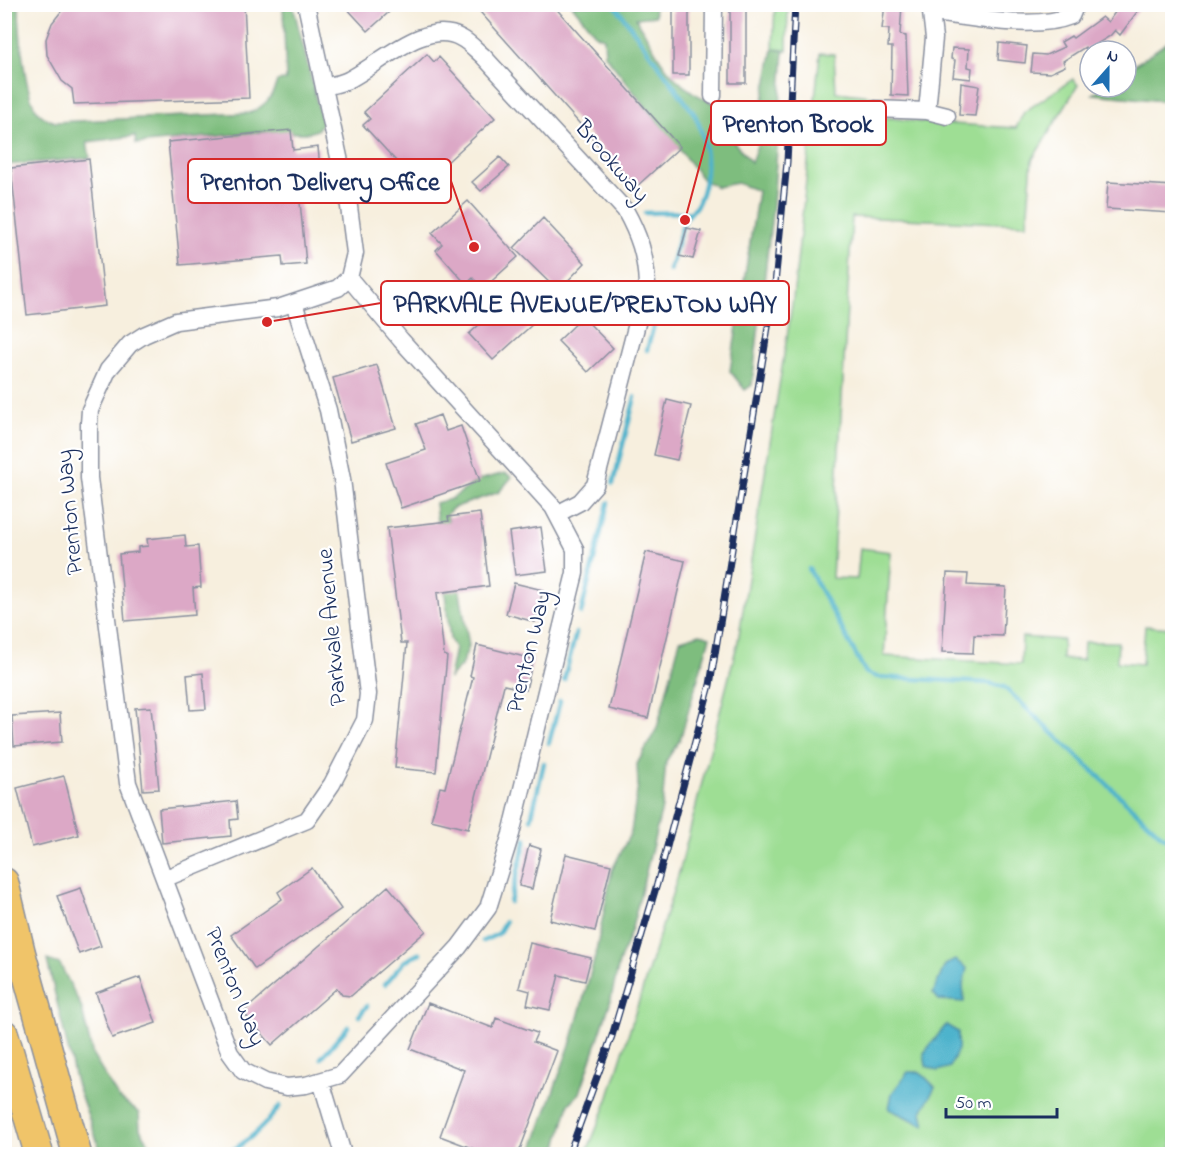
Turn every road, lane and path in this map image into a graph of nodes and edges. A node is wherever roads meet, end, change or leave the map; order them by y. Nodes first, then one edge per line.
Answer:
1 (306, 4) edge
2 (714, 4) edge
3 (1076, 4) edge
4 (931, 9) edge
5 (324, 87) junction
6 (713, 96) dead end
7 (874, 109) dead end
8 (927, 111) junction
9 (947, 116) dead end
10 (350, 278) junction
11 (294, 303) junction
12 (557, 514) junction
13 (166, 878) junction
14 (4, 882) edge
15 (4, 1034) edge
16 (321, 1081) junction
17 (39, 1155) edge
18 (77, 1155) edge
19 (343, 1155) edge

1 - 5 street
2 - 6 street
3 - 4 street
4 - 8 street
5 - 10 street
5 - 12 street, Brookway
7 - 8 street
8 - 9 street
10 - 11 street, Prenton Way
10 - 12 street, Prenton Way
11 - 13 street, Parkvale Avenue
11 - 13 street, Prenton Way
12 - 16 street, Prenton Way
13 - 16 street, Prenton Way
14 - 18 highway
15 - 17 highway
16 - 19 street

